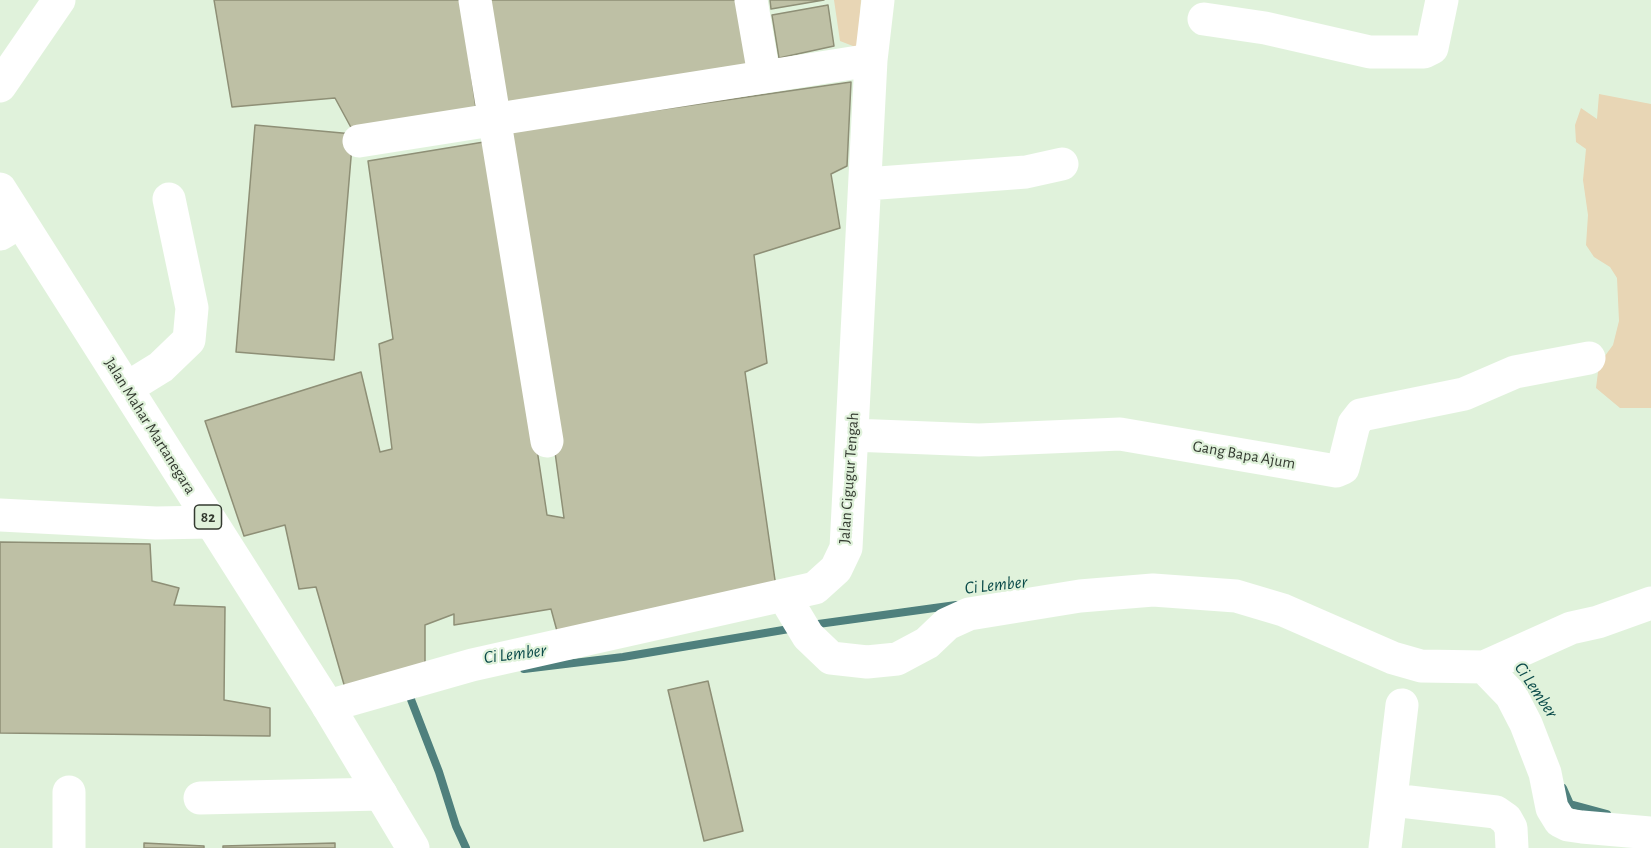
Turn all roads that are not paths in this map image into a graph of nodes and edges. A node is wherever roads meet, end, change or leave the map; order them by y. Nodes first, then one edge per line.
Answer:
1 (35, 0) edge
2 (59, 0) edge
3 (475, 0) edge
4 (751, 0) edge
5 (878, 0) edge
6 (1442, 0) edge
7 (1204, 19) dead end
8 (0, 48) edge
9 (871, 60) junction
10 (764, 75) junction
11 (0, 86) edge
12 (495, 118) junction
13 (359, 141) dead end
14 (1062, 164) dead end
15 (866, 184) junction
16 (0, 189) edge
17 (169, 199) dead end
18 (10, 228) edge
19 (1589, 358) dead end
20 (127, 388) junction
21 (852, 435) junction
22 (547, 441) dead end
23 (0, 515) edge
24 (210, 522) junction
25 (1651, 603) edge
26 (796, 615) junction
27 (1495, 662) junction
28 (1402, 705) dead end
29 (328, 706) junction
30 (69, 792) dead end
31 (381, 794) junction
32 (201, 798) dead end
33 (1392, 800) junction
34 (1651, 833) edge
35 (69, 848) edge
36 (412, 848) edge
37 (1385, 848) edge
38 (1512, 848) edge

1 - 8 street
2 - 11 street
3 - 12 street
4 - 10 street
5 - 9 street, Jalan Cigugur Tengah
6 - 7 street
9 - 10 street
9 - 15 street, Jalan Cigugur Tengah
10 - 12 street
12 - 13 street
12 - 22 street
14 - 15 street
15 - 21 street, Jalan Cigugur Tengah
16 - 18 street, Jalan Mahar Martanegara / 82
17 - 20 street
18 - 20 street, Jalan Mahar Martanegara / 82
19 - 21 street, Gang Bapa Ajum
20 - 24 street, Jalan Mahar Martanegara / 82
21 - 26 street, Jalan Cigugur Tengah
23 - 24 street
24 - 29 street, Jalan Mahar Martanegara / 82
25 - 27 street
26 - 27 street
26 - 29 street, Jalan Cigugur Tengah
27 - 34 street
28 - 33 street
29 - 31 street, Jalan Mahar Martanegara / 82
30 - 35 street
31 - 32 street
31 - 36 street, Jalan Mahar Martanegara / 82
33 - 37 street
33 - 38 street

